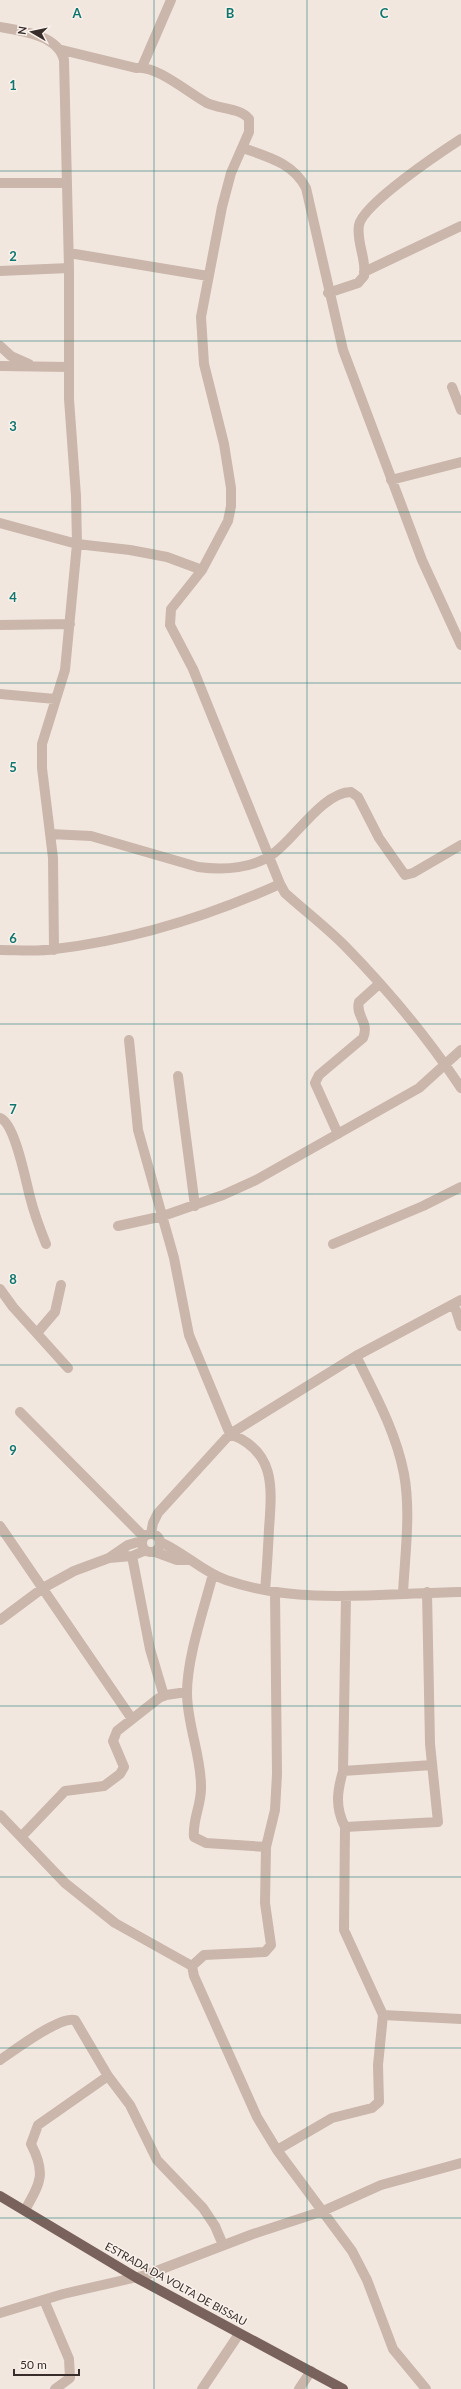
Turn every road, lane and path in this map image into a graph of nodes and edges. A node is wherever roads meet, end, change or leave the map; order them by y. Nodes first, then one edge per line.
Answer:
1 (171, 0) edge
2 (0, 26) edge
3 (62, 50) junction
4 (142, 67) junction
5 (461, 139) edge
6 (243, 148) junction
7 (0, 183) edge
8 (67, 183) junction
9 (461, 226) edge
10 (69, 253) junction
11 (69, 268) junction
12 (0, 272) edge
13 (364, 272) junction
14 (208, 276) junction
15 (328, 293) junction
16 (0, 346) edge
17 (0, 366) edge
18 (34, 366) junction
19 (69, 367) junction
20 (452, 387) dead end
21 (461, 410) edge
22 (461, 462) edge
23 (391, 480) junction
24 (0, 523) edge
25 (77, 544) junction
26 (202, 570) junction
27 (70, 624) junction
28 (0, 625) edge
29 (461, 645) edge
30 (0, 694) edge
31 (56, 699) junction
32 (50, 834) junction
33 (461, 845) edge
34 (270, 856) junction
35 (280, 884) junction
36 (0, 950) edge
37 (54, 950) junction
38 (379, 984) junction
39 (129, 1040) dead end
40 (461, 1050) edge
41 (446, 1065) junction
42 (178, 1076) dead end
43 (461, 1088) edge
44 (0, 1118) edge
45 (338, 1134) junction
46 (461, 1187) edge
47 (195, 1206) junction
48 (163, 1216) junction
49 (118, 1226) dead end
50 (46, 1244) dead end
51 (333, 1244) dead end
52 (61, 1285) dead end
53 (0, 1289) edge
54 (458, 1302) edge
55 (461, 1326) edge
56 (37, 1333) junction
57 (356, 1356) junction
58 (68, 1368) dead end
59 (20, 1412) dead end
60 (230, 1434) junction
61 (0, 1526) edge
62 (145, 1537) junction
63 (160, 1542) junction
64 (144, 1551) junction
65 (155, 1552) junction
66 (132, 1556) junction
67 (109, 1558) junction
68 (188, 1560) junction
69 (213, 1574) junction
70 (43, 1588) junction
71 (270, 1591) junction
72 (427, 1592) junction
73 (461, 1592) edge
74 (403, 1593) junction
75 (346, 1597) junction
76 (0, 1620) edge
77 (187, 1692) junction
78 (164, 1696) junction
79 (132, 1720) junction
80 (432, 1764) junction
81 (343, 1771) junction
82 (0, 1815) edge
83 (346, 1827) junction
84 (21, 1837) junction
85 (266, 1847) junction
86 (192, 1966) junction
87 (383, 2015) junction
88 (461, 2019) edge
89 (0, 2060) edge
90 (108, 2076) junction
91 (277, 2150) junction
92 (461, 2163) edge
93 (0, 2196) edge
94 (25, 2210) junction
95 (323, 2211) junction
96 (223, 2245) junction
97 (137, 2278) junction
98 (44, 2300) junction
99 (0, 2313) edge
100 (239, 2334) junction
101 (311, 2371) junction
102 (55, 2389) edge
103 (202, 2389) edge
104 (299, 2389) edge
105 (343, 2389) edge
106 (426, 2389) edge

1 - 4 street
2 - 3 street
3 - 4 street
3 - 8 street
4 - 6 street
5 - 13 street
6 - 14 street
6 - 15 street
7 - 8 street
8 - 10 street
9 - 13 street
10 - 11 street
10 - 14 street
11 - 12 street
11 - 19 street
13 - 15 street
14 - 26 street
15 - 23 street
16 - 18 street
17 - 18 street
18 - 19 street
19 - 25 street
20 - 21 street
22 - 23 street
23 - 29 street
24 - 25 street
25 - 26 street
25 - 27 street
26 - 34 street
27 - 28 street
27 - 31 street
30 - 31 street
31 - 32 street
32 - 34 street
32 - 37 street
33 - 34 street
34 - 35 street
35 - 37 street
35 - 38 street
36 - 37 street
38 - 41 street
38 - 45 street
39 - 48 street
40 - 41 street
41 - 43 street
41 - 45 street
42 - 47 street
44 - 50 street
45 - 47 street
46 - 51 street
47 - 48 street
48 - 49 street
48 - 60 street
52 - 56 street
53 - 56 street
54 - 55 street
54 - 57 street
56 - 58 street
57 - 60 street
57 - 74 street
59 - 62 street
60 - 62 street
60 - 71 street
61 - 70 street
62 - 63 street
62 - 64 street
62 - 67 street
63 - 65 street
63 - 68 street
64 - 65 street
64 - 66 street
65 - 68 street
66 - 67 street
66 - 78 street
67 - 70 street
68 - 69 street
69 - 71 street
69 - 77 street
70 - 76 street
70 - 79 street
71 - 75 street
71 - 85 street
72 - 73 street
72 - 74 street
72 - 80 street
74 - 75 street
75 - 81 street
77 - 78 street
77 - 85 street
78 - 79 street
79 - 84 street
80 - 81 street
80 - 83 street
81 - 83 street
82 - 84 street
83 - 87 street
84 - 86 street
85 - 86 street
86 - 91 street
87 - 88 street
87 - 91 street
89 - 90 street
90 - 94 street
90 - 96 street
91 - 95 street
92 - 95 street
93 - 94 main road, ESTRADA DA VOLTA DE BISSAU
94 - 97 main road, ESTRADA DA VOLTA DE BISSAU
95 - 96 street
95 - 106 street
96 - 97 street
97 - 98 street
97 - 100 main road, ESTRADA DA VOLTA DE BISSAU
98 - 99 street
98 - 102 street
100 - 101 main road, ESTRADA DA VOLTA DE BISSAU
100 - 103 street
101 - 104 street
101 - 105 main road, ESTRADA DA VOLTA DE BISSAU

